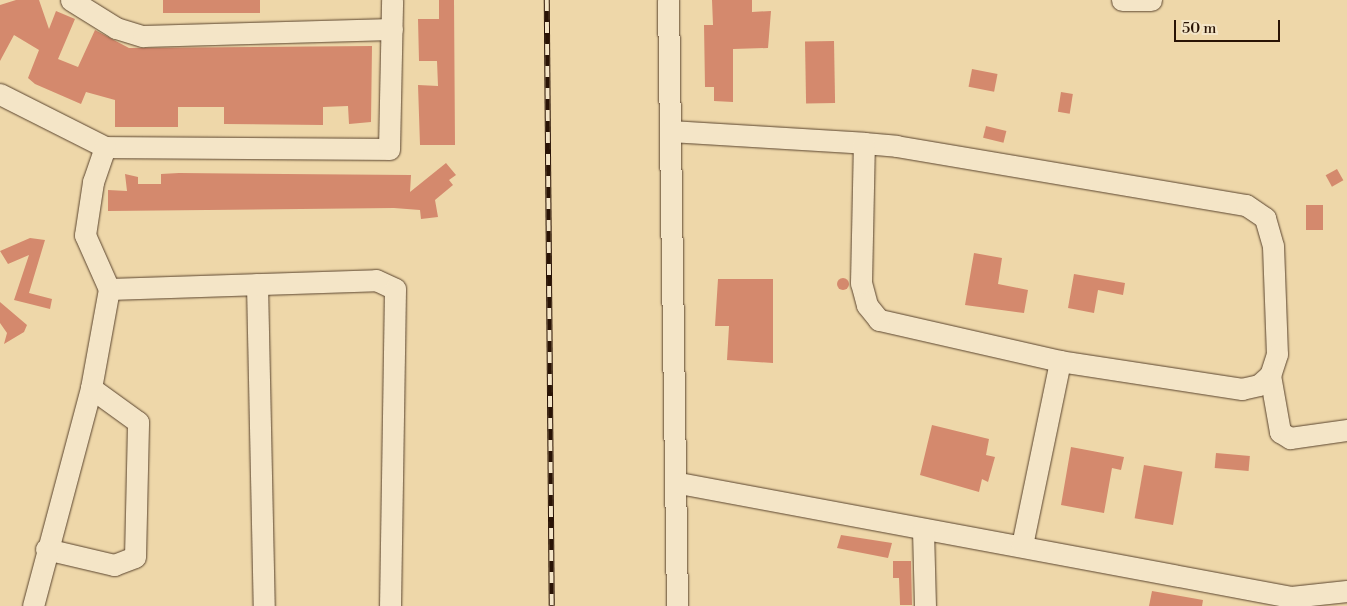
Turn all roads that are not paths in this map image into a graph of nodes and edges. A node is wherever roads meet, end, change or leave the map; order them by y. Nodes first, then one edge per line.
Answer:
1 (71, 0) edge
2 (392, 0) edge
3 (668, 0) edge
4 (1122, 0) edge
5 (1151, 0) edge
6 (392, 28) junction
7 (0, 94) edge
8 (670, 131) junction
9 (864, 143) junction
10 (104, 147) junction
11 (256, 284) junction
12 (109, 289) junction
13 (1060, 361) junction
14 (1270, 375) junction
15 (91, 388) junction
16 (1347, 430) edge
17 (679, 483) junction
18 (923, 530) junction
19 (1022, 545) junction
20 (46, 549) junction
21 (1347, 591) edge
22 (33, 606) edge
23 (264, 606) edge
24 (390, 606) edge
25 (677, 606) edge
26 (925, 606) edge

1 - 6 street
2 - 6 street
3 - 8 street
4 - 5 street
6 - 10 street
7 - 10 street
8 - 9 street
8 - 17 street
9 - 13 street
9 - 14 street
10 - 12 street
11 - 12 street
11 - 23 street
11 - 24 street
12 - 15 street
13 - 14 street
13 - 19 street
14 - 16 street
15 - 20 street
15 - 20 street
17 - 18 street
17 - 25 street
18 - 19 street
18 - 26 street
19 - 21 street
20 - 22 street

